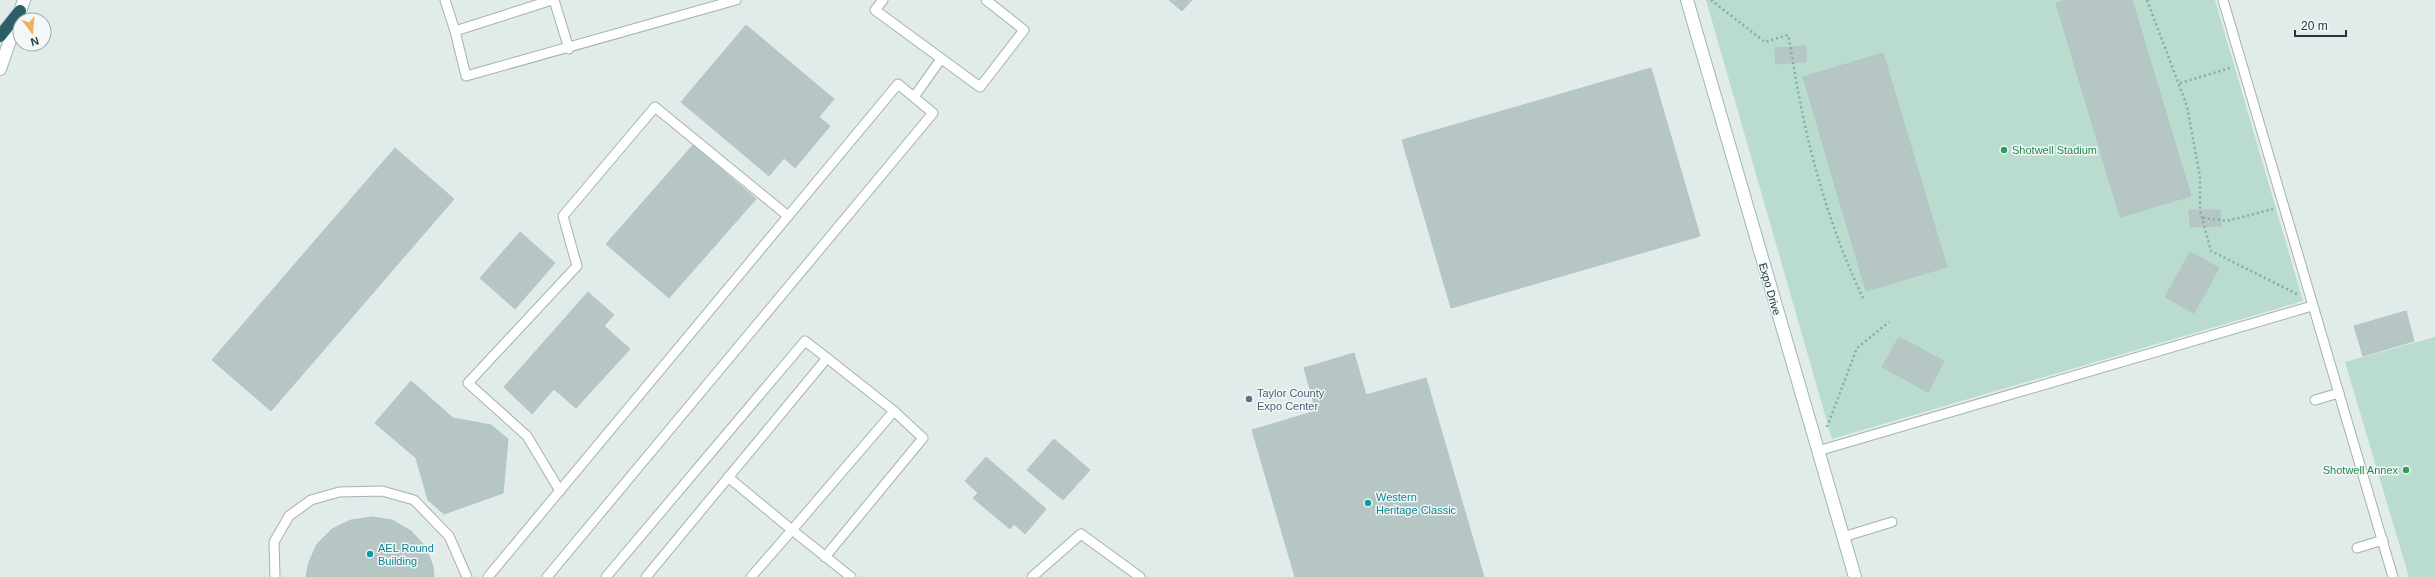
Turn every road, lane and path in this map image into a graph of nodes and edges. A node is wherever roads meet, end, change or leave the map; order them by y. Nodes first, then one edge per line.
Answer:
1 (445, 0) edge
2 (553, 0) edge
3 (736, 0) edge
4 (883, 0) edge
5 (986, 0) edge
6 (1687, 0) edge
7 (1711, 0) edge
8 (2147, 0) edge
9 (2223, 0) edge
10 (22, 5) edge
11 (455, 31) junction
12 (0, 36) edge
13 (569, 49) junction
14 (942, 59) junction
15 (2242, 64) junction
16 (0, 70) edge
17 (2180, 83) junction
18 (914, 97) junction
19 (2283, 206) junction
20 (788, 216) junction
21 (2203, 218) junction
22 (1864, 300) dead end
23 (2312, 304) junction
24 (1889, 322) dead end
25 (827, 358) junction
26 (2339, 393) junction
27 (2315, 400) dead end
28 (894, 411) junction
29 (1826, 429) dead end
30 (1818, 451) junction
31 (728, 477) junction
32 (560, 491) junction
33 (1892, 522) dead end
34 (792, 530) junction
35 (1843, 537) junction
36 (2382, 540) junction
37 (2357, 548) dead end
38 (825, 556) junction
39 (275, 577) edge
40 (467, 577) edge
41 (488, 577) edge
42 (547, 577) edge
43 (606, 577) edge
44 (646, 577) edge
45 (751, 577) edge
46 (851, 577) edge
47 (1032, 577) edge
48 (1140, 577) edge
49 (1855, 577) edge
50 (2393, 577) edge

1 - 11 lane
2 - 11 lane
2 - 13 lane
3 - 13 lane
4 - 14 lane
5 - 14 lane
6 - 30 street, Expo Drive
7 - 22 path
8 - 17 path
9 - 15 lane
10 - 12 highway
10 - 16 street
11 - 13 lane
14 - 18 lane
15 - 17 path
15 - 19 lane
17 - 21 path
18 - 20 lane
18 - 42 lane
19 - 21 path
19 - 23 lane
20 - 32 lane
20 - 32 lane
21 - 23 path
23 - 26 lane
23 - 30 lane
24 - 29 path
25 - 28 lane
25 - 31 lane
25 - 43 lane
26 - 27 lane
26 - 36 lane
28 - 34 lane
28 - 38 lane
30 - 35 street, Expo Drive
31 - 34 lane
31 - 44 lane
32 - 41 lane
33 - 35 lane
34 - 38 lane
34 - 45 lane
35 - 49 street, Expo Drive
36 - 37 lane
36 - 50 lane
38 - 46 lane
39 - 40 lane
47 - 48 lane

